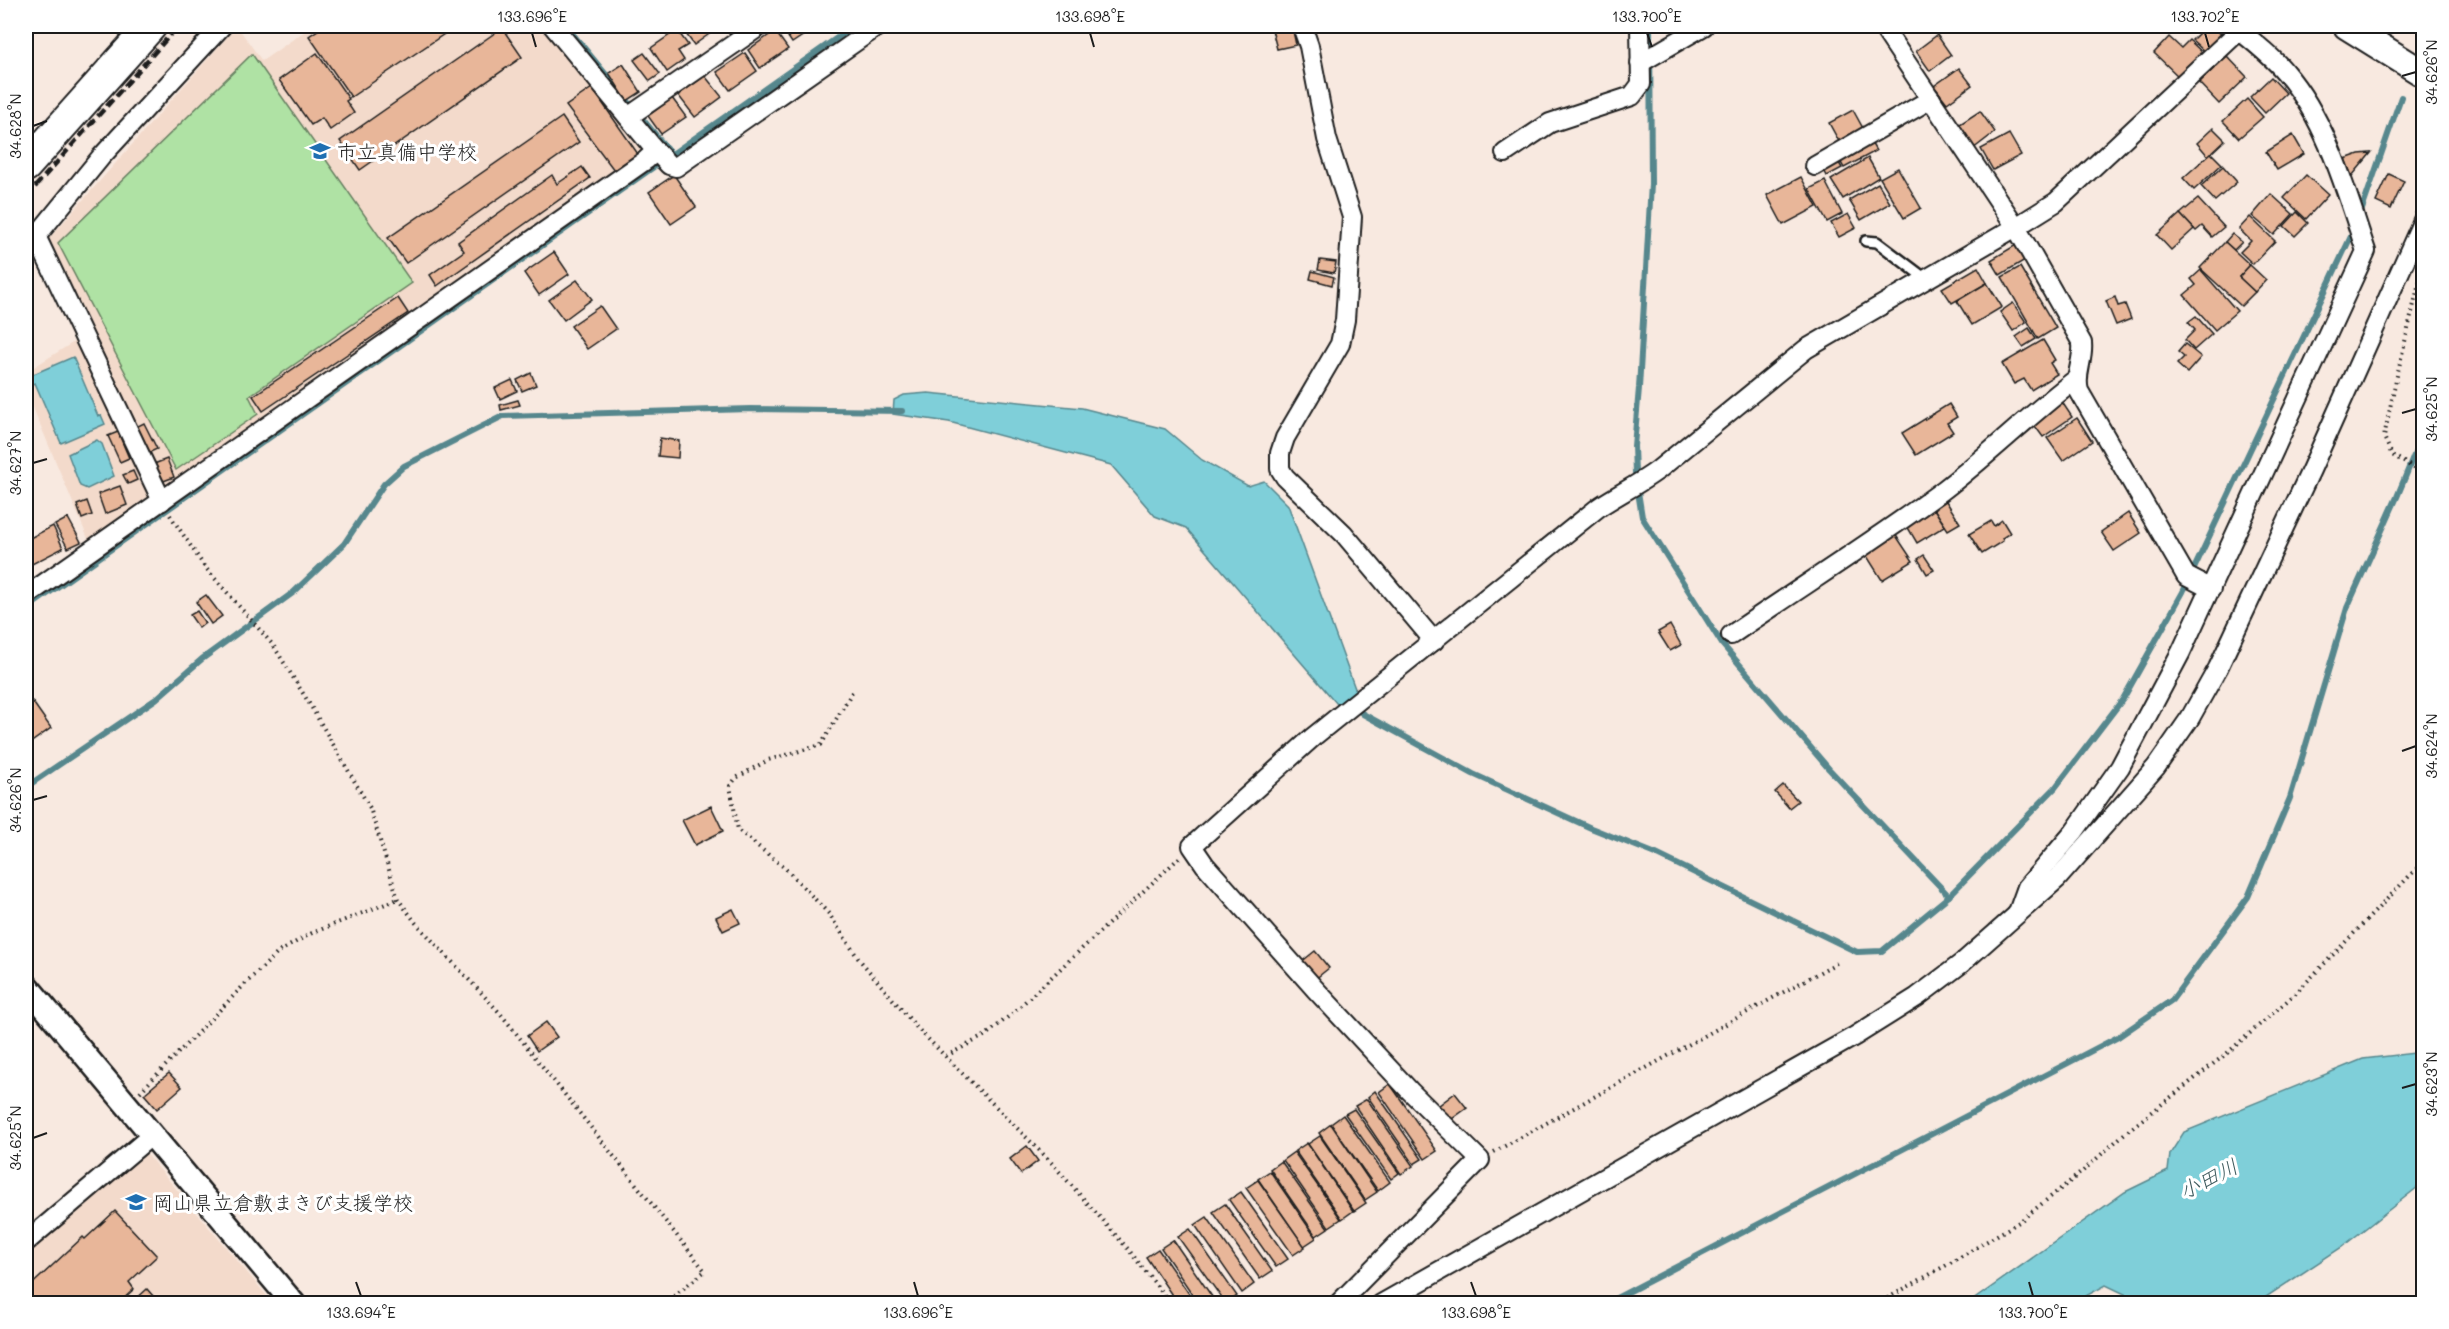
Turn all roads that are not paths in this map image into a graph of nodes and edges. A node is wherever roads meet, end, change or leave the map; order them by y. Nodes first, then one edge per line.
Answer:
1 (222, 26) edge
2 (553, 26) edge
3 (760, 26) edge
4 (878, 26) edge
5 (1302, 26) edge
6 (1640, 26) edge
7 (1704, 26) edge
8 (1882, 26) edge
9 (2347, 26) edge
10 (146, 28) edge
11 (2237, 28) edge
12 (1640, 63) junction
13 (2424, 74) edge
14 (1931, 99) junction
15 (633, 113) junction
16 (1505, 153) dead end
17 (661, 157) junction
18 (26, 166) edge
19 (1815, 166) dead end
20 (2424, 218) edge
21 (2016, 227) junction
22 (1866, 241) dead end
23 (31, 243) edge
24 (1926, 279) junction
25 (2075, 380) junction
26 (166, 509) junction
27 (2199, 583) junction
28 (26, 596) edge
29 (1731, 635) dead end
30 (1434, 641) junction
31 (2018, 914) junction
32 (26, 985) edge
33 (152, 1136) junction
34 (26, 1242) edge
35 (294, 1304) edge
36 (1338, 1304) edge
37 (1381, 1304) edge

1 - 23 street
2 - 15 street
3 - 15 street
4 - 17 street
5 - 30 street
6 - 12 street
7 - 12 street
8 - 14 street
9 - 13 main road
10 - 18 highway
11 - 21 street
11 - 27 street
12 - 16 street
14 - 19 street
14 - 21 street
15 - 17 street
17 - 26 street
20 - 31 street
21 - 24 street
21 - 25 street
22 - 24 lane
23 - 26 street
24 - 30 street
25 - 27 street
25 - 29 street
26 - 28 street
27 - 31 street
30 - 36 street
31 - 37 street
32 - 33 street
33 - 34 street
33 - 35 street

